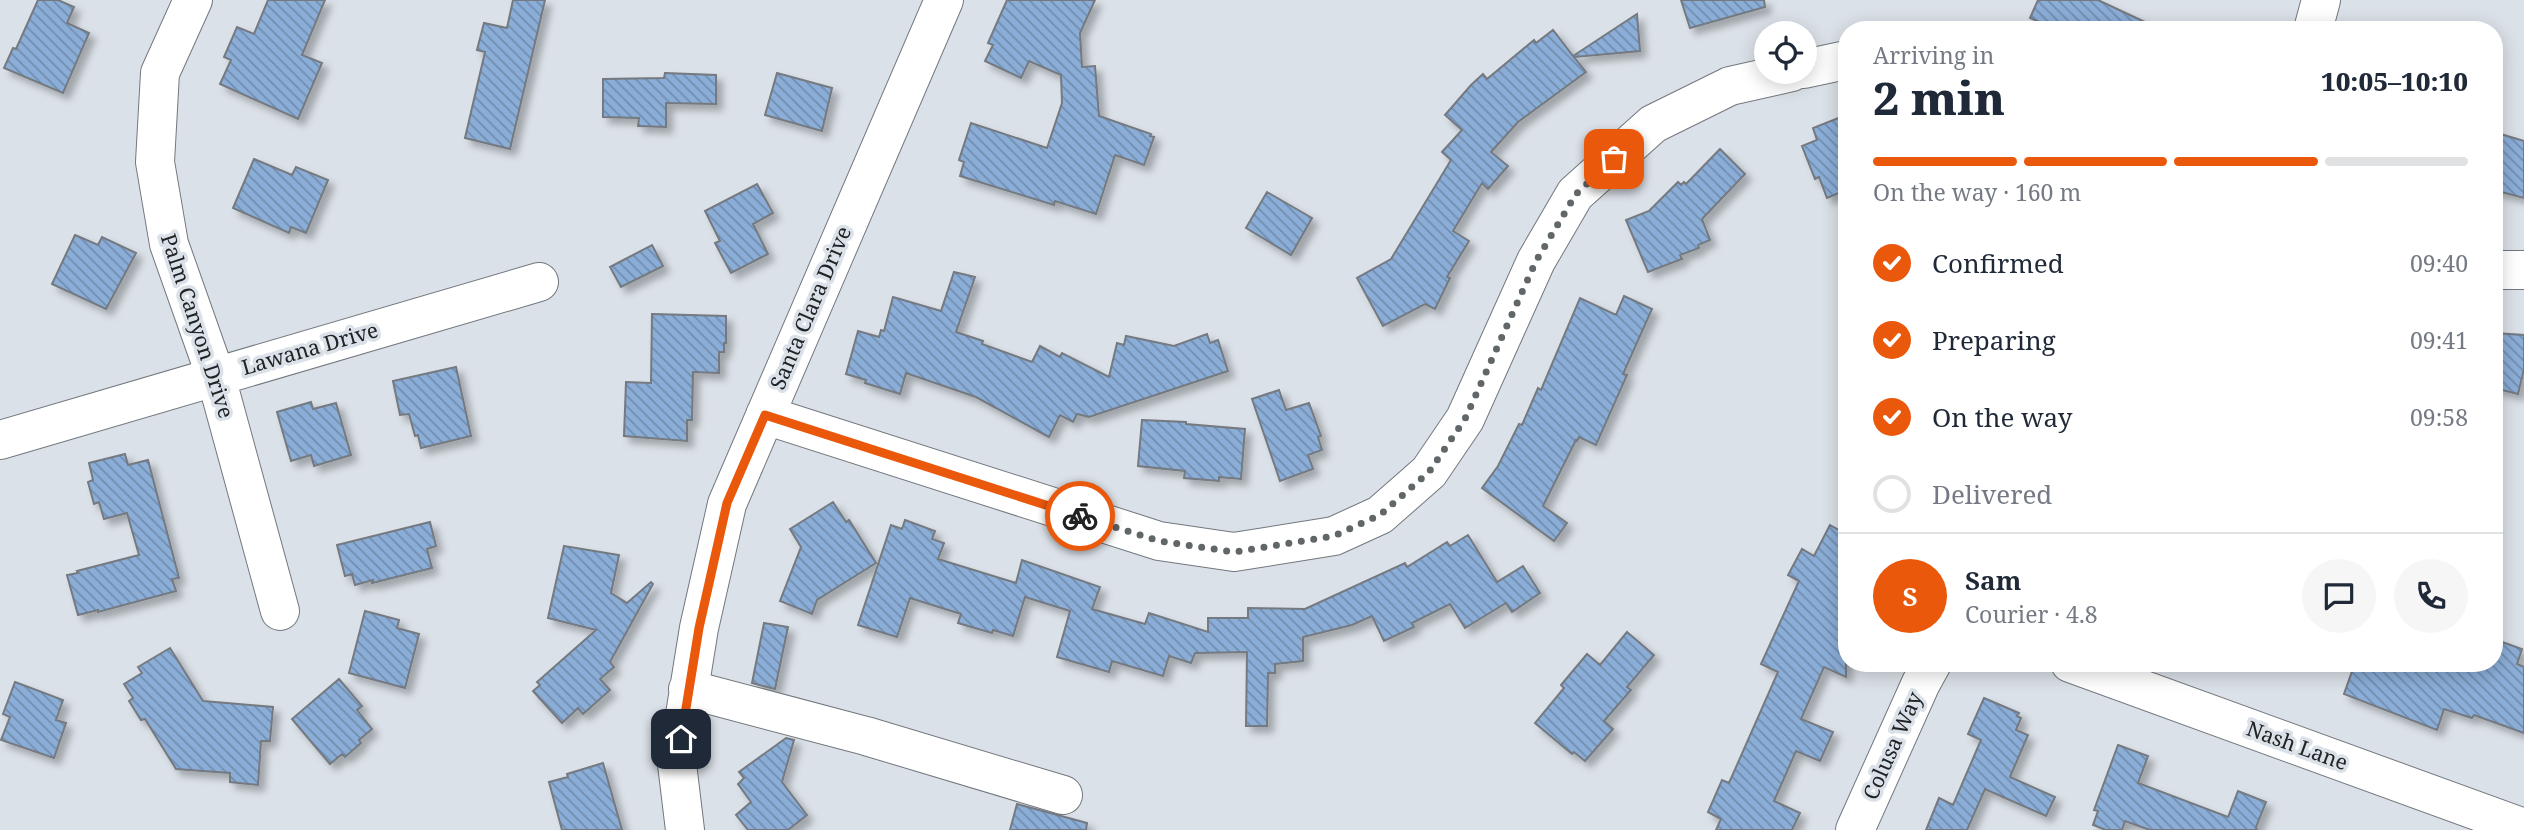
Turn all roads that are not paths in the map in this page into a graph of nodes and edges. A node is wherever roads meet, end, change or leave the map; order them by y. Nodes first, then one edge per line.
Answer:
1 (193, 0) edge
2 (944, 0) edge
3 (2321, 0) edge
4 (2315, 21) edge
5 (1838, 62) edge
6 (1817, 66) edge
7 (1754, 81) edge
8 (2503, 270) edge
9 (2524, 270) edge
10 (539, 282) dead end
11 (216, 377) junction
12 (765, 415) junction
13 (0, 440) edge
14 (280, 611) dead end
15 (1927, 672) edge
16 (2095, 672) edge
17 (688, 690) junction
18 (1063, 795) dead end
19 (2524, 828) edge
20 (684, 830) edge
21 (1855, 830) edge

1 - 11 street, Palm Canyon Drive
2 - 12 street, Santa Clara Drive
3 - 4 street
5 - 6 street
7 - 12 street
8 - 9 street
10 - 11 street, Lawana Drive
11 - 13 street, Lawana Drive
11 - 14 street, Palm Canyon Drive
12 - 17 street, Santa Clara Drive
15 - 21 street, Colusa Way
16 - 19 street, Nash Lane
17 - 18 street
17 - 20 street, Santa Clara Drive

